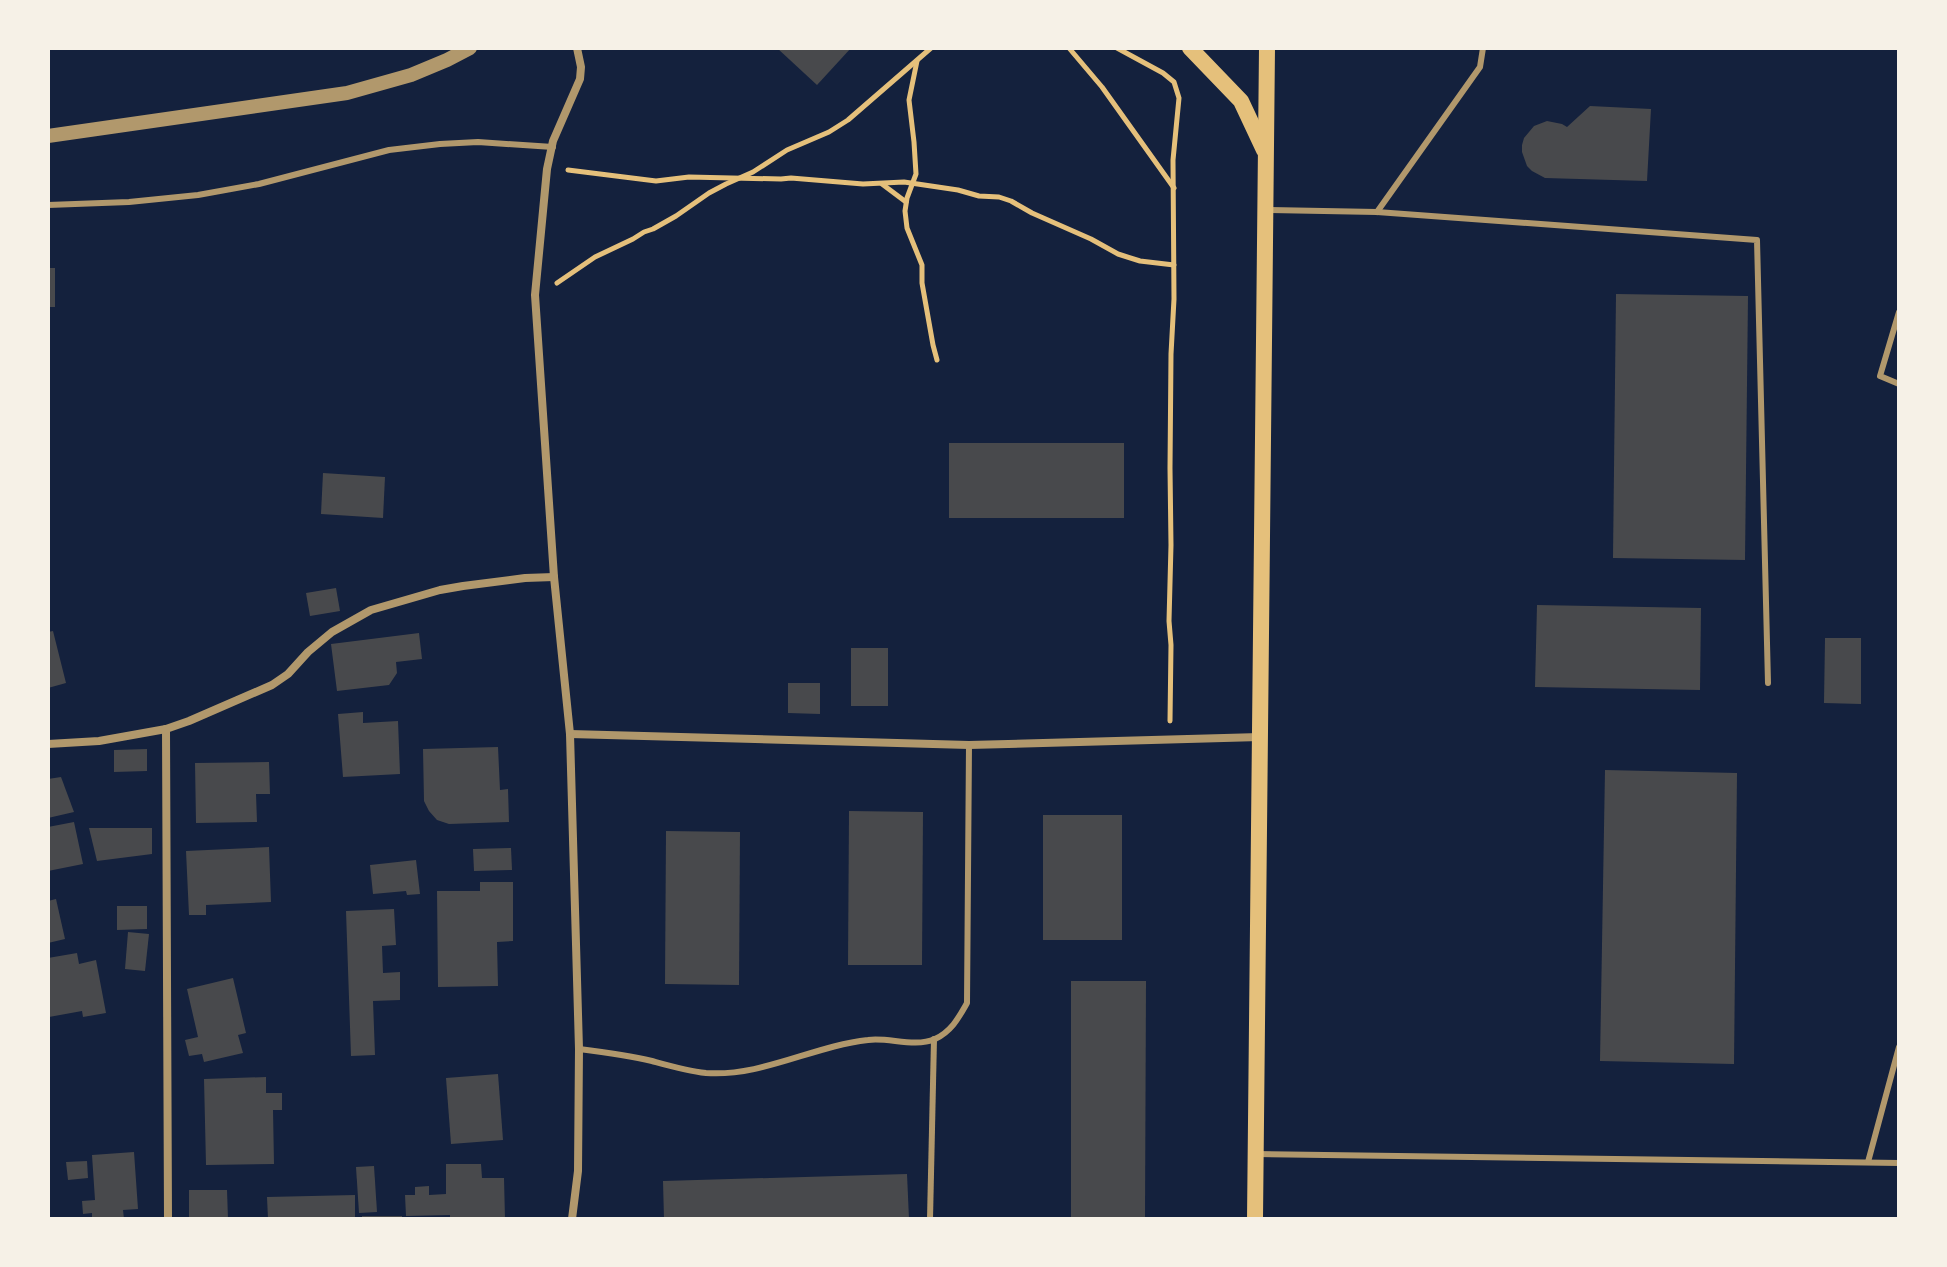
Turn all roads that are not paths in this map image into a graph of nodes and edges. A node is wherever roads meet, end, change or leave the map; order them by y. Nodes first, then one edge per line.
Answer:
1 (470, 48) edge
2 (577, 48) edge
3 (1190, 48) edge
4 (1267, 48) edge
5 (1483, 48) edge
6 (48, 136) edge
7 (553, 147) junction
8 (1267, 155) junction
9 (48, 205) edge
10 (1266, 210) junction
11 (1377, 212) junction
12 (1899, 312) edge
13 (1899, 384) edge
14 (554, 577) junction
15 (1768, 683) dead end
16 (166, 729) junction
17 (570, 734) junction
18 (1261, 737) junction
19 (48, 744) edge
20 (969, 745) junction
21 (934, 1039) junction
22 (1899, 1047) edge
23 (579, 1049) junction
24 (1256, 1154) junction
25 (1868, 1162) junction
26 (1899, 1163) edge
27 (168, 1219) edge
28 (572, 1219) edge
29 (930, 1219) edge
30 (1255, 1219) edge

1 - 6 street
2 - 7 street
3 - 8 main road
4 - 8 main road
5 - 11 lane
7 - 9 lane
7 - 14 street
8 - 10 main road
10 - 11 lane
10 - 18 main road
11 - 15 lane
12 - 13 lane
14 - 16 street
14 - 17 street
16 - 19 street
16 - 27 street
17 - 20 street
17 - 23 street
18 - 20 street
18 - 24 main road
20 - 21 lane
21 - 23 lane
21 - 29 lane
22 - 25 lane
23 - 28 street
24 - 25 lane
24 - 30 main road
25 - 26 lane

